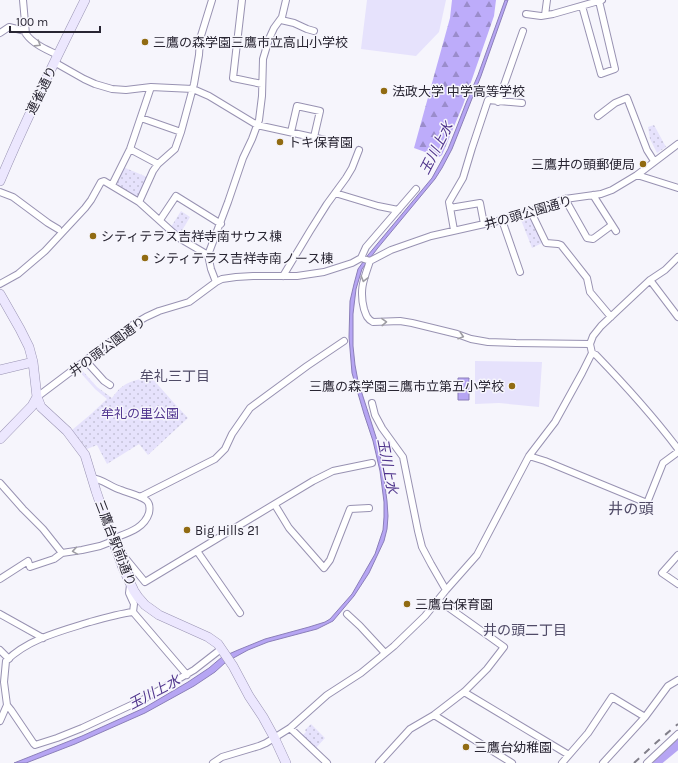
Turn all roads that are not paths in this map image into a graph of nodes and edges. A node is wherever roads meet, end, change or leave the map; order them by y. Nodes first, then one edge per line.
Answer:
1 (23, 0) edge
2 (85, 0) edge
3 (212, 0) edge
4 (242, 0) edge
5 (286, 0) edge
6 (547, 0) edge
7 (600, 0) edge
8 (582, 6) junction
9 (526, 14) dead end
10 (545, 15) junction
11 (281, 20) junction
12 (25, 31) junction
13 (314, 31) dead end
14 (523, 31) dead end
15 (0, 33) edge
16 (56, 59) junction
17 (262, 84) junction
18 (151, 87) junction
19 (192, 89) junction
20 (498, 102) junction
21 (522, 104) dead end
22 (598, 116) dead end
23 (141, 118) junction
24 (257, 124) junction
25 (181, 132) junction
26 (292, 132) junction
27 (314, 137) junction
28 (330, 142) dead end
29 (678, 144) edge
30 (130, 149) junction
31 (359, 150) dead end
32 (654, 161) junction
33 (158, 164) junction
34 (636, 175) junction
35 (0, 181) edge
36 (112, 185) junction
37 (678, 188) edge
38 (416, 189) dead end
39 (0, 192) edge
40 (335, 193) junction
41 (593, 195) junction
42 (565, 199) junction
43 (139, 202) junction
44 (450, 208) junction
45 (398, 210) junction
46 (531, 212) junction
47 (160, 220) junction
48 (502, 220) junction
49 (221, 224) junction
50 (484, 224) junction
51 (58, 229) dead end
52 (454, 230) junction
53 (208, 255) junction
54 (678, 257) edge
55 (361, 259) junction
56 (370, 261) junction
57 (520, 272) dead end
58 (283, 276) junction
59 (650, 280) junction
60 (216, 282) junction
61 (0, 284) edge
62 (0, 294) edge
63 (611, 317) junction
64 (678, 317) edge
65 (344, 341) dead end
66 (590, 344) junction
67 (592, 353) junction
68 (86, 361) junction
69 (32, 362) junction
70 (0, 370) edge
71 (110, 385) dead end
72 (37, 397) junction
73 (372, 403) dead end
74 (0, 439) edge
75 (678, 451) edge
76 (529, 456) junction
77 (372, 463) dead end
78 (92, 478) junction
79 (0, 483) edge
80 (140, 497) junction
81 (275, 505) junction
82 (369, 508) dead end
83 (112, 540) junction
84 (197, 551) junction
85 (62, 553) junction
86 (678, 555) edge
87 (0, 579) edge
88 (130, 584) junction
89 (678, 584) edge
90 (446, 590) junction
91 (438, 600) junction
92 (133, 612) junction
93 (240, 613) dead end
94 (0, 614) edge
95 (347, 614) dead end
96 (43, 638) junction
97 (0, 650) edge
98 (223, 651) junction
99 (385, 653) junction
100 (9, 659) junction
101 (187, 675) junction
102 (678, 680) edge
103 (464, 692) junction
104 (7, 706) junction
105 (434, 715) junction
106 (644, 717) junction
107 (0, 721) edge
108 (290, 728) junction
109 (678, 734) edge
110 (274, 737) junction
111 (569, 755) junction
112 (213, 763) edge
113 (286, 763) edge
114 (327, 763) edge
115 (379, 763) edge
116 (512, 763) edge
117 (562, 763) edge
118 (603, 763) edge
119 (647, 763) edge

1 - 12 street
2 - 16 street, 連雀通り
3 - 19 street
4 - 17 street
5 - 11 street
6 - 10 street
7 - 8 street
7 - 8 street
8 - 10 street
9 - 10 street
11 - 13 street
11 - 17 street
12 - 15 street
12 -> 16 street
14 - 20 street
16 - 18 street
16 - 35 street, 連雀通り
17 - 24 street
18 - 19 street
18 - 23 street
19 - 24 street
19 - 25 street
20 - 21 street
20 - 44 street
22 - 32 street
23 - 25 street
23 - 30 street
24 - 26 street
24 - 49 street
25 - 33 street
26 - 27 street
26 - 27 street
27 - 28 street
29 - 32 street, 井の頭公園通り
30 - 33 street
30 - 36 street
31 - 40 street
32 - 34 street, 井の頭公園通り
33 - 43 street
34 - 37 street
34 - 41 street, 井の頭公園通り
36 - 43 street
36 - 61 street
38 - 45 street
39 - 51 street
40 - 45 street
40 - 58 street
41 - 42 street, 井の頭公園通り
41 - 42 street
42 - 46 street, 井の頭公園通り
43 - 47 street
44 - 50 street
44 - 52 street
45 - 55 street
46 - 48 street, 井の頭公園通り
46 - 63 street
47 - 49 street
47 - 53 street
48 - 50 street, 井の頭公園通り
48 - 57 street
49 - 53 street
50 - 52 street, 井の頭公園通り
52 - 56 street, 井の頭公園通り
53 - 60 street
54 - 59 street
55 - 56 street
55 - 58 street, 井の頭公園通り
56 -> 66 street
58 - 60 street, 井の頭公園通り
59 - 63 street
59 - 64 street
60 - 68 street, 井の頭公園通り
62 - 69 street
63 - 66 street
65 - 80 street
66 - 67 street
67 - 75 street
67 - 76 street
68 - 71 street
68 - 72 street, 井の頭公園通り
69 - 70 street
69 - 72 street
72 - 74 street
72 - 78 street, 三鷹台駅前通り
73 - 90 street
75 - 76 street
76 - 90 street
77 - 81 street
78 - 80 street
78 - 83 street, 三鷹台駅前通り
79 - 85 street
80 - 83 street
81 - 82 street
81 - 84 street
83 - 84 street
83 -> 85 street
83 - 88 street, 三鷹台駅前通り
84 - 93 street
85 - 87 street
86 - 89 street
88 - 92 street
88 - 98 street, 三鷹台駅前通り
90 - 91 street
91 - 99 street
91 - 103 street
92 - 96 street
92 - 101 street
94 - 96 street
95 - 99 street
96 - 100 street
97 - 100 street
98 - 101 street
98 - 110 street, 三鷹台駅前通り
99 - 108 street
100 - 104 street
101 - 104 street
102 - 106 street
103 - 105 street
103 - 111 street
104 - 107 street
105 - 115 street
105 - 116 street
106 - 111 street
106 - 118 street
108 - 110 street
108 - 114 street
109 - 119 street
110 - 112 street
110 - 113 street, 三鷹台駅前通り
111 - 117 street

